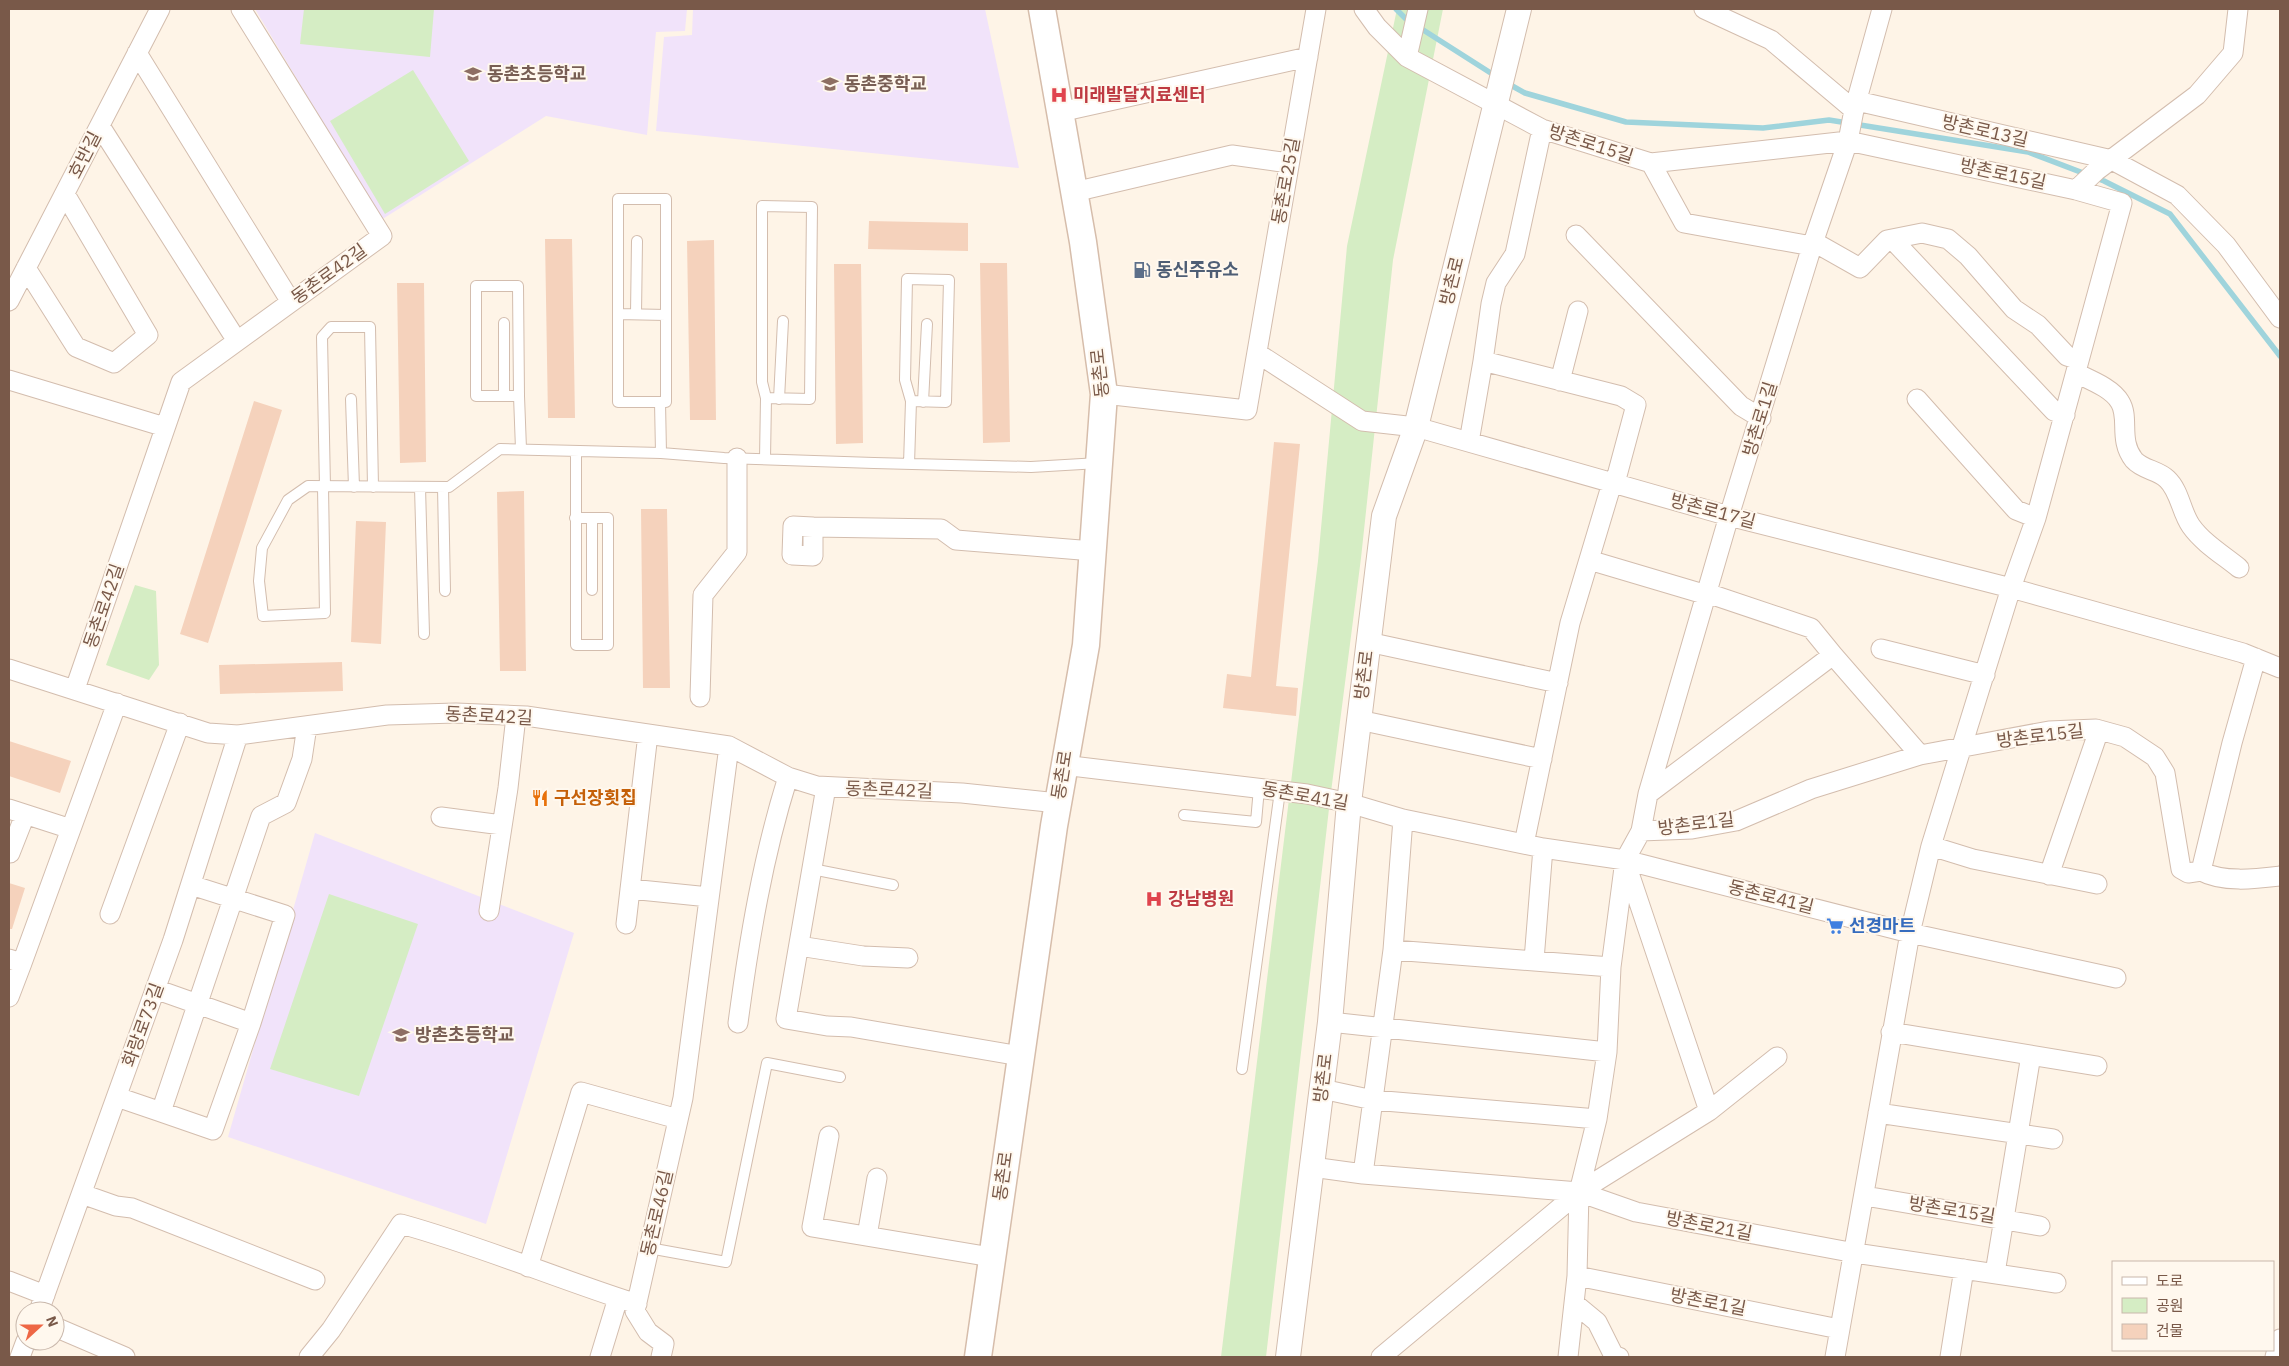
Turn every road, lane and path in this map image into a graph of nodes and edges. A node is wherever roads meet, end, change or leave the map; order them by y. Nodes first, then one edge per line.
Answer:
1 (160, 9) edge
2 (241, 9) edge
3 (1046, 9) edge
4 (1316, 9) edge
5 (1364, 9) edge
6 (1418, 9) edge
7 (1520, 9) edge
8 (1704, 9) edge
9 (1882, 9) edge
10 (2238, 9) edge
11 (1735, 16) edge
12 (137, 53) junction
13 (1308, 57) junction
14 (1407, 57) junction
15 (1496, 104) junction
16 (1855, 108) junction
17 (1060, 112) junction
18 (100, 126) junction
19 (1542, 129) junction
20 (1848, 140) junction
21 (2112, 160) junction
22 (1289, 163) junction
23 (1652, 163) junction
24 (2076, 190) junction
25 (1074, 192) junction
26 (64, 194) junction
27 (1576, 235) dead end
28 (1892, 239) junction
29 (637, 242) dead end
30 (1813, 244) junction
31 (26, 268) junction
32 (9, 301) edge
33 (291, 302) junction
34 (1578, 311) dead end
35 (618, 314) junction
36 (636, 314) junction
37 (666, 315) junction
38 (2280, 318) edge
39 (783, 322) dead end
40 (504, 323) dead end
41 (926, 324) dead end
42 (237, 342) junction
43 (1257, 354) junction
44 (1483, 361) junction
45 (2078, 367) junction
46 (9, 380) edge
47 (1560, 381) junction
48 (1104, 394) junction
49 (504, 396) junction
50 (518, 396) junction
51 (766, 398) junction
52 (1917, 398) dead end
53 (351, 399) dead end
54 (779, 399) junction
55 (911, 401) junction
56 (660, 402) junction
57 (923, 402) junction
58 (2064, 415) junction
59 (1761, 418) junction
60 (165, 427) junction
61 (1416, 427) junction
62 (1469, 442) junction
63 (521, 449) junction
64 (576, 451) junction
65 (661, 453) junction
66 (736, 458) junction
67 (765, 460) junction
68 (1100, 463) junction
69 (909, 464) junction
70 (1613, 483) junction
71 (324, 487) junction
72 (354, 487) junction
73 (373, 487) junction
74 (420, 487) junction
75 (443, 487) junction
76 (1729, 516) junction
77 (575, 518) junction
78 (592, 518) junction
79 (2036, 518) junction
80 (814, 527) dead end
81 (1093, 550) junction
82 (1589, 560) junction
83 (2239, 568) dead end
84 (2011, 588) junction
85 (592, 590) dead end
86 (445, 591) dead end
87 (1707, 594) junction
88 (424, 634) dead end
89 (1368, 642) junction
90 (1881, 649) dead end
91 (1833, 655) junction
92 (2256, 658) junction
93 (2280, 668) edge
94 (9, 669) edge
95 (1985, 675) junction
96 (1558, 683) junction
97 (75, 689) junction
98 (700, 697) dead end
99 (118, 703) junction
100 (516, 716) junction
101 (1359, 720) junction
102 (180, 723) junction
103 (307, 726) junction
104 (2099, 730) junction
105 (648, 734) junction
106 (238, 735) junction
107 (729, 746) junction
108 (1961, 747) junction
109 (1920, 755) junction
110 (1542, 759) junction
111 (1063, 765) junction
112 (788, 777) junction
113 (826, 787) junction
114 (1259, 788) junction
115 (1280, 791) junction
116 (1648, 794) junction
117 (1058, 802) junction
118 (1349, 803) junction
119 (17, 812) edge
120 (1184, 815) dead end
121 (441, 817) dead end
122 (1403, 820) junction
123 (502, 825) junction
124 (71, 829) junction
125 (1641, 831) junction
126 (1524, 844) junction
127 (1931, 846) junction
128 (1543, 848) junction
129 (9, 852) edge
130 (1625, 860) junction
131 (812, 869) junction
132 (2201, 871) junction
133 (2049, 875) junction
134 (2280, 876) edge
135 (2097, 884) dead end
136 (191, 885) junction
137 (894, 885) dead end
138 (630, 889) junction
139 (709, 897) junction
140 (233, 898) junction
141 (489, 911) dead end
142 (110, 914) dead end
143 (626, 924) dead end
144 (1910, 933) junction
145 (798, 946) junction
146 (1393, 950) junction
147 (908, 958) dead end
148 (1534, 960) junction
149 (15, 961) edge
150 (1611, 966) junction
151 (2116, 978) dead end
152 (155, 989) junction
153 (9, 997) edge
154 (197, 1004) junction
155 (1330, 1022) junction
156 (250, 1023) junction
157 (738, 1023) dead end
158 (1382, 1028) junction
159 (1891, 1032) junction
160 (1606, 1052) junction
161 (2031, 1055) junction
162 (1020, 1056) junction
163 (1777, 1057) dead end
164 (2097, 1066) dead end
165 (1242, 1068) dead end
166 (840, 1077) dead end
167 (1322, 1089) junction
168 (117, 1097) junction
169 (1373, 1100) junction
170 (1709, 1111) junction
171 (161, 1112) junction
172 (1878, 1113) junction
173 (678, 1119) junction
174 (1597, 1119) junction
175 (2018, 1134) junction
176 (829, 1136) dead end
177 (2054, 1138) dead end
178 (1312, 1166) junction
179 (1363, 1174) junction
180 (878, 1178) dead end
181 (1580, 1192) junction
182 (82, 1194) junction
183 (1864, 1196) junction
184 (2003, 1218) junction
185 (2040, 1226) dead end
186 (867, 1236) junction
187 (649, 1248) junction
188 (1855, 1253) junction
189 (992, 1257) junction
190 (528, 1267) junction
191 (1964, 1269) junction
192 (1995, 1273) junction
193 (1577, 1276) junction
194 (314, 1280) dead end
195 (9, 1281) edge
196 (2056, 1283) dead end
197 (618, 1298) junction
198 (39, 1301) edge
199 (43, 1301) edge
200 (1574, 1303) junction
201 (637, 1304) junction
202 (1839, 1328) junction
203 (65, 1332) edge
204 (2280, 1339) edge
205 (119, 1356) edge
206 (309, 1357) edge
207 (600, 1357) edge
208 (661, 1357) edge
209 (978, 1357) edge
210 (1293, 1357) edge
211 (1381, 1357) edge
212 (1568, 1357) edge
213 (1619, 1357) edge
214 (1835, 1357) edge
215 (1950, 1357) edge
216 (2276, 1357) edge

1 - 12 street, 호반길
2 - 33 street, 동촌로42길
3 - 17 main road, 동촌로
4 - 13 street, 동촌로25길
5 - 14 street, 방촌로15길
6 - 14 street
7 - 15 street, 방촌로
8 - 11 street, 방촌로13길
9 - 16 street
10 - 21 street
11 - 16 street, 방촌로13길
12 - 18 street, 호반길
12 - 33 street
13 - 17 street
13 - 22 street, 동촌로25길
14 - 15 street, 방촌로15길
15 - 19 street, 방촌로15길
15 - 61 street, 방촌로
16 - 20 street, 방촌로1길
16 - 21 street, 방촌로13길
17 - 25 main road, 동촌로
18 - 26 street, 호반길
18 - 42 street
19 - 23 street, 방촌로15길
19 - 44 street
20 - 23 street, 방촌로15길
20 - 24 street, 방촌로15길
20 - 30 street, 방촌로1길
21 - 24 street
21 - 38 street, 방촌로13길
22 - 25 street
22 - 43 street, 동촌로25길
23 - 30 street
24 - 45 street, 방촌로15길
25 - 48 main road, 동촌로
26 - 31 street, 호반길
26 - 31 street
27 - 59 street
28 - 30 street
28 - 45 street
28 - 58 street
29 - 36 lane
30 - 59 street, 방촌로1길
31 - 32 street, 호반길
33 - 42 street, 동촌로42길
34 - 47 street
35 - 36 lane
35 - 37 lane
35 - 56 lane
36 - 37 lane
37 - 56 lane
39 - 54 lane
40 - 49 lane
41 - 57 lane
42 - 60 street, 동촌로42길
43 - 48 street, 동촌로25길
43 - 61 street
44 - 47 street
44 - 62 street
45 - 58 street, 방촌로15길
45 - 83 street
46 - 60 street
47 - 70 street
48 - 68 main road, 동촌로
49 - 50 lane
49 - 50 lane
50 - 63 lane
51 - 54 lane
51 - 54 lane
51 - 67 lane
52 - 79 street
53 - 72 lane
55 - 57 lane
55 - 57 lane
55 - 69 lane
56 - 65 lane
58 - 79 street, 방촌로15길
59 - 76 street, 방촌로1길
60 - 97 street, 동촌로42길
61 - 62 street, 방촌로17길
61 - 89 street, 방촌로
62 - 70 street, 방촌로17길
63 - 64 lane
63 - 75 lane
64 - 65 lane
64 - 77 lane
65 - 66 lane
66 - 67 lane
66 - 98 street
67 - 69 lane
68 - 69 lane
68 - 81 main road, 동촌로
70 - 76 street, 방촌로17길
70 - 82 street
71 - 71 lane
71 - 72 lane
71 - 73 lane
72 - 73 lane
73 - 74 lane
74 - 75 lane
74 - 88 lane
75 - 86 lane
76 - 84 street, 방촌로17길
76 - 87 street, 방촌로1길
77 - 78 lane
77 - 78 lane
78 - 85 lane
79 - 84 street, 방촌로15길
80 - 81 street
81 - 111 main road, 동촌로
82 - 87 street
82 - 96 street
84 - 92 street
84 - 95 street, 방촌로15길
87 - 91 street
87 - 116 street, 방촌로1길
89 - 96 street
89 - 101 street, 방촌로
90 - 95 street
91 - 109 street
91 - 116 street, 방촌로1길
92 - 93 street
92 - 132 street
94 - 97 street
95 - 108 street, 방촌로15길
96 - 110 street
97 - 99 street, 동촌로42길
99 - 102 street, 동촌로42길
99 - 124 street
100 - 103 street, 동촌로42길
100 - 105 street, 동촌로42길
100 - 123 street
101 - 110 street
101 - 118 street, 방촌로
102 - 106 street, 동촌로42길
102 - 142 street
103 - 106 street, 동촌로42길
103 - 140 street
104 - 108 street, 방촌로15길
104 - 132 street, 방촌로15길
104 - 133 street
105 - 107 street, 동촌로42길
105 - 138 street
106 - 136 street, 화랑로73길
107 - 112 street, 동촌로42길
107 - 139 street
108 - 109 street, 방촌로1길
108 - 127 street, 방촌로15길
109 - 125 street, 방촌로1길
110 - 126 street
111 - 114 street, 동촌로41길
111 - 117 main road, 동촌로
112 - 113 street, 동촌로42길
112 - 157 street
113 - 117 street, 동촌로42길
113 - 131 street
114 - 115 street, 동촌로41길
114 - 120 lane
115 - 118 street, 동촌로41길
115 - 165 lane
116 - 125 street, 방촌로1길
117 - 162 main road, 동촌로
118 - 122 street, 동촌로41길
118 - 155 street, 방촌로
119 - 124 street
119 - 129 street
121 - 123 street
122 - 126 street, 동촌로41길
122 - 146 street
123 - 141 street
124 - 149 street
125 - 130 street, 방촌로1길
126 - 128 street, 동촌로41길
127 - 133 street
127 - 144 street, 방촌로15길
128 - 130 street, 동촌로41길
128 - 148 street
130 - 144 street, 동촌로41길
130 - 150 street, 방촌로1길
130 - 170 street
131 - 137 lane
131 - 145 street
132 - 134 street, 방촌로15길
133 - 135 street
136 - 140 street
136 - 152 street, 화랑로73길
138 - 139 street
138 - 143 street
139 - 173 street, 동촌로46길
140 - 154 street
140 - 156 street
144 - 151 street, 동촌로41길
144 - 159 street, 방촌로15길
145 - 147 street
145 - 162 street
146 - 148 street
146 - 158 street
148 - 150 street
149 - 153 street
150 - 160 street, 방촌로1길
152 - 154 street
152 - 168 street, 화랑로73길
154 - 156 street
154 - 171 street
155 - 158 street
155 - 167 street, 방촌로
156 - 171 street
158 - 160 street
158 - 169 street
159 - 161 street
159 - 172 street, 방촌로15길
160 - 174 street, 방촌로1길
161 - 164 street
161 - 175 street
162 - 189 main road, 동촌로
163 - 170 street
166 - 187 lane
167 - 169 street
167 - 178 street, 방촌로
168 - 171 street
168 - 182 street, 화랑로73길
169 - 174 street
169 - 179 street
170 - 181 street
172 - 175 street
172 - 183 street, 방촌로15길
173 - 187 street, 동촌로46길
173 - 190 street
174 - 181 street, 방촌로1길
175 - 177 street
175 - 184 street
176 - 186 street
178 - 179 street, 방촌로21길
178 - 210 street, 방촌로
179 - 181 street, 방촌로21길
180 - 186 street
181 - 188 street, 방촌로21길
181 - 193 street, 방촌로1길
181 - 211 street
182 - 194 street
182 - 199 street, 화랑로73길
183 - 184 street, 방촌로15길
183 - 188 street, 방촌로15길
184 - 185 street, 방촌로15길
184 - 192 street
186 - 189 street
187 - 201 street, 동촌로46길
188 - 191 street, 방촌로21길
188 - 202 street, 방촌로15길
189 - 209 main road, 동촌로
190 - 197 street
190 - 206 street
191 - 192 street, 방촌로21길
191 - 215 street
192 - 196 street, 방촌로21길
193 - 200 street, 방촌로1길
193 - 202 street, 방촌로1길
195 - 198 street
197 - 201 street
197 - 207 street
200 - 212 street, 방촌로1길
200 - 213 street
201 - 208 street
202 - 214 street, 방촌로15길
203 - 205 street
204 - 216 street

